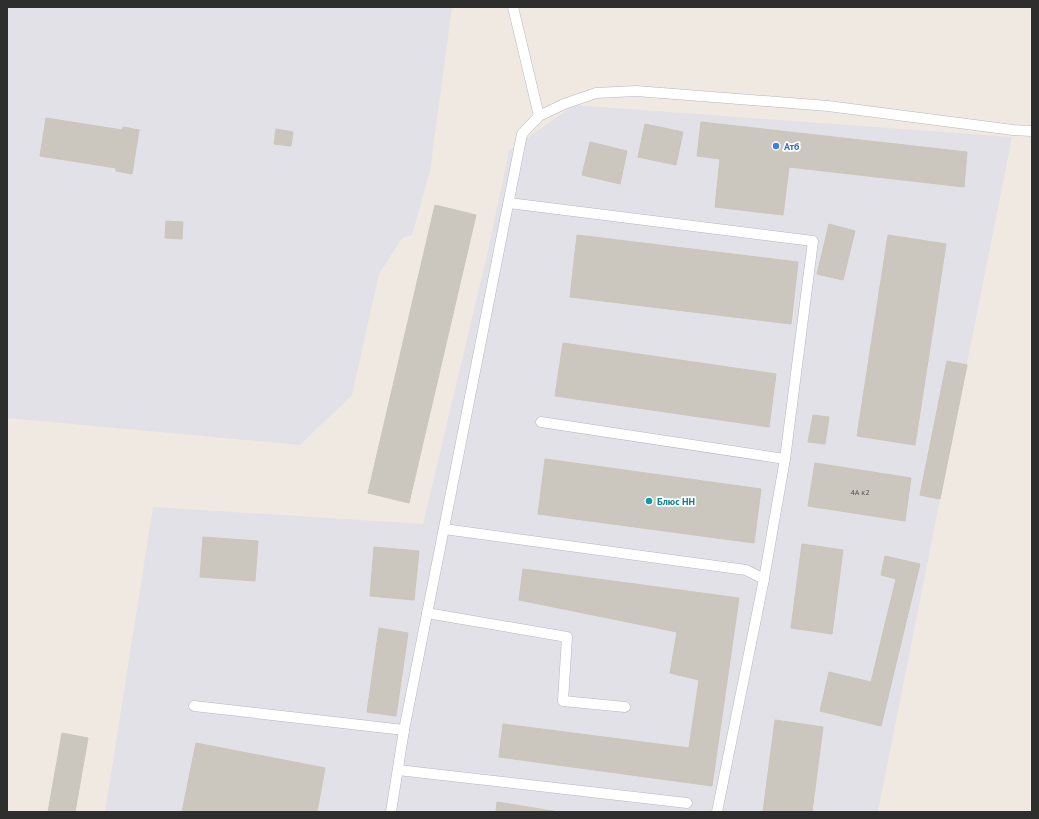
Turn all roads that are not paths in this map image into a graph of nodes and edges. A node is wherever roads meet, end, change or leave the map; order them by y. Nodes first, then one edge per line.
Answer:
1 (513, 7) edge
2 (539, 116) junction
3 (1032, 131) edge
4 (509, 203) junction
5 (541, 422) dead end
6 (785, 459) junction
7 (444, 529) junction
8 (764, 579) junction
9 (427, 613) junction
10 (194, 706) dead end
11 (625, 707) dead end
12 (404, 730) junction
13 (398, 770) junction
14 (687, 803) dead end
15 (391, 812) edge
16 (717, 812) edge

1 - 2 lane
2 - 3 lane
2 - 4 lane
4 - 6 lane
4 - 7 lane
5 - 6 lane
6 - 8 lane
7 - 8 lane
7 - 9 lane
8 - 16 lane
9 - 11 lane
9 - 12 lane
10 - 12 lane
12 - 13 lane
13 - 14 lane
13 - 15 lane

